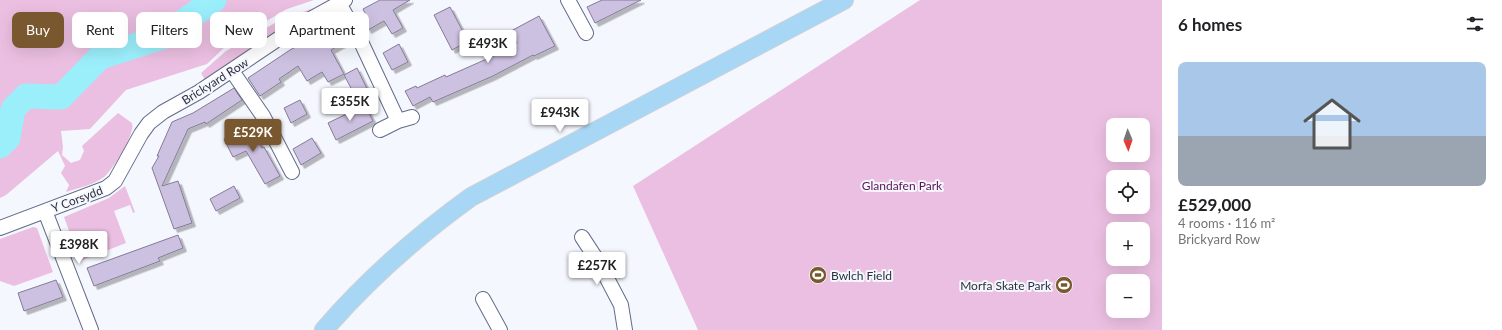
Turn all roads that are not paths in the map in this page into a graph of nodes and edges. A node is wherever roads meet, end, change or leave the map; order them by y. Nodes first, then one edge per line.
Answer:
1 (568, 0) edge
2 (844, 0) edge
3 (342, 2) edge
4 (586, 33) dead end
5 (232, 71) junction
6 (412, 117) dead end
7 (398, 121) junction
8 (380, 130) dead end
9 (135, 146) joint
10 (292, 172) dead end
11 (45, 211) junction
12 (0, 228) edge
13 (582, 237) dead end
14 (483, 299) dead end
15 (91, 330) edge
16 (324, 330) edge
17 (500, 330) edge
18 (625, 330) edge

1 - 4 street
2 - 16 main road
3 - 5 street, Brickyard Row
3 - 7 street
5 - 9 street, Brickyard Row
5 - 10 street
6 - 7 street
7 - 8 street
9 - 11 street, Y Corsydd
11 - 12 street, Y Corsydd
11 - 15 street, Y Corsydd
13 - 18 street
14 - 17 street

